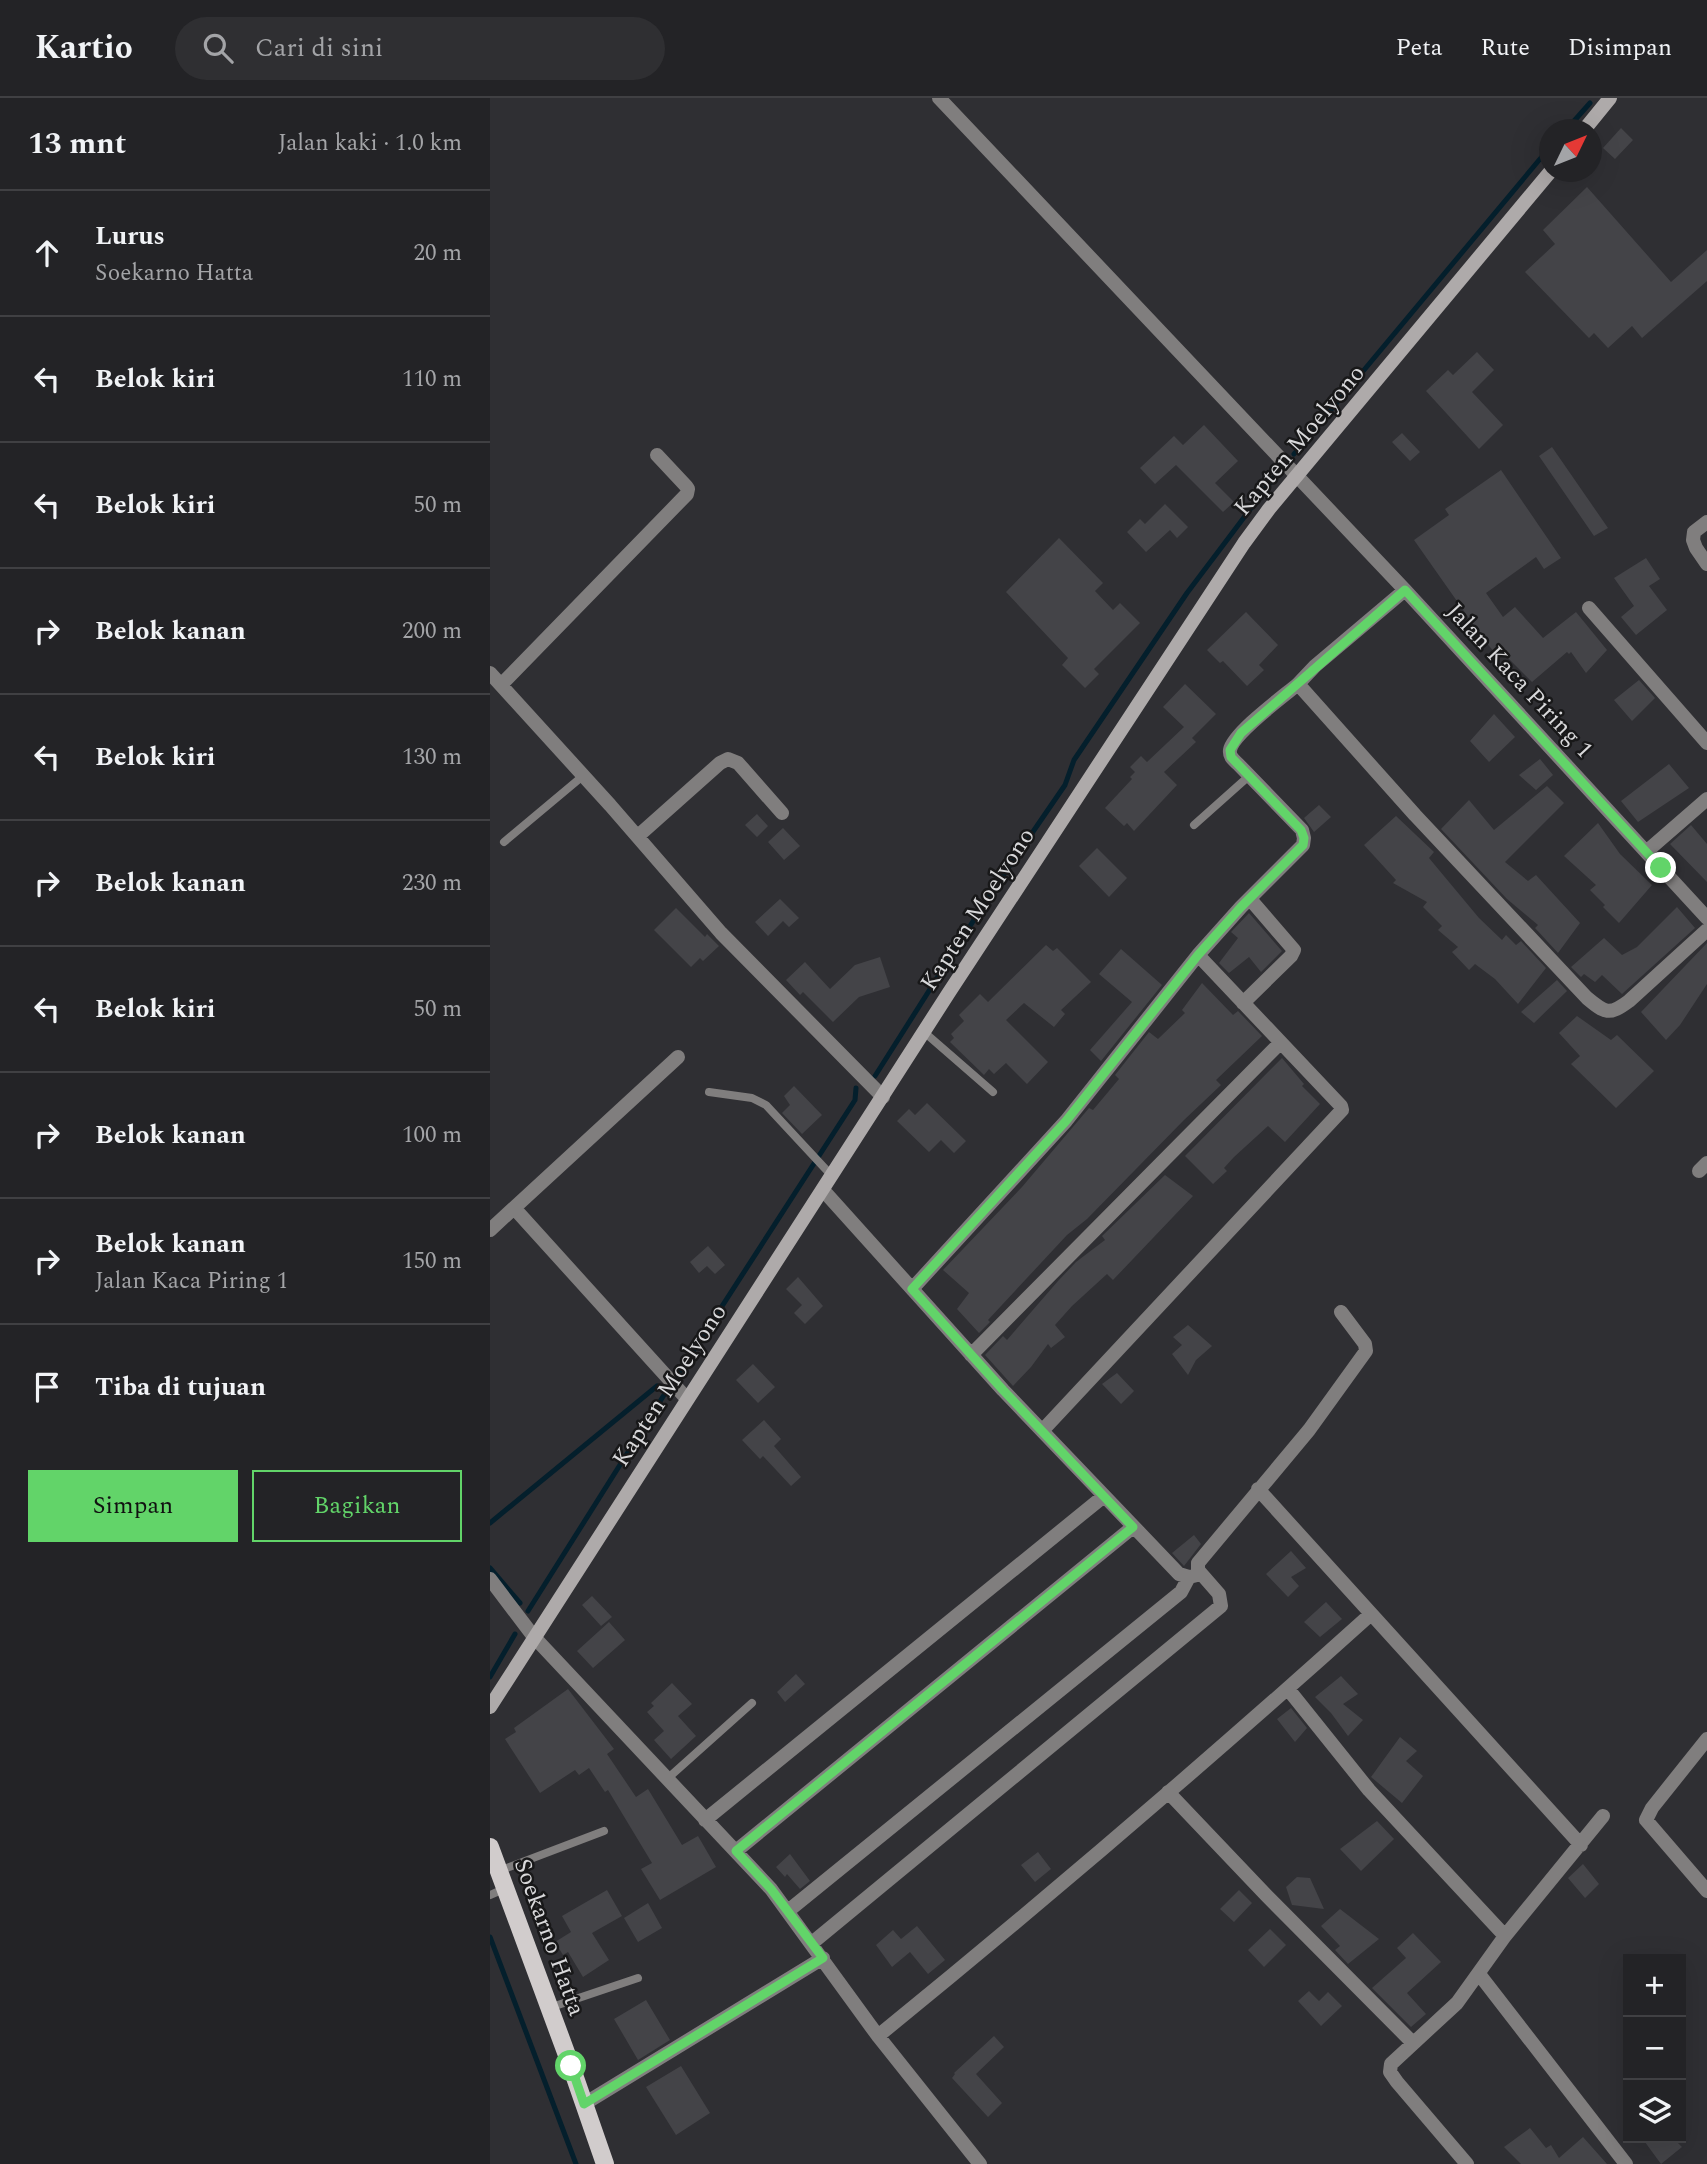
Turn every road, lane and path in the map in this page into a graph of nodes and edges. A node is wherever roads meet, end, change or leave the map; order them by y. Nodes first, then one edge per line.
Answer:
1 (939, 98) edge
2 (1608, 99) edge
3 (1593, 119) edge
4 (1542, 182) edge
5 (657, 455) dead end
6 (1296, 477) junction
7 (1707, 522) edge
8 (1707, 564) edge
9 (1405, 590) junction
10 (1588, 608) dead end
11 (490, 673) edge
12 (1298, 684) junction
13 (501, 685) junction
14 (1707, 743) edge
15 (584, 775) junction
16 (1249, 776) junction
17 (1707, 799) edge
18 (782, 813) dead end
19 (1194, 825) dead end
20 (638, 836) junction
21 (504, 842) dead end
22 (1646, 852) junction
23 (1250, 899) junction
24 (1707, 918) edge
25 (1707, 930) edge
26 (1198, 955) junction
27 (1243, 1003) junction
28 (924, 1031) junction
29 (1280, 1043) junction
30 (678, 1057) dead end
31 (709, 1092) dead end
32 (993, 1092) dead end
33 (883, 1097) junction
34 (832, 1176) junction
35 (823, 1190) junction
36 (515, 1209) junction
37 (490, 1230) edge
38 (912, 1289) junction
39 (1340, 1312) dead end
40 (971, 1354) junction
41 (687, 1399) junction
42 (1042, 1432) junction
43 (1258, 1489) junction
44 (1104, 1496) junction
45 (1133, 1527) junction
46 (1195, 1576) junction
47 (490, 1579) edge
48 (1371, 1614) junction
49 (534, 1637) junction
50 (1288, 1689) junction
51 (752, 1703) dead end
52 (490, 1707) edge
53 (1707, 1739) edge
54 (667, 1779) junction
55 (1168, 1792) junction
56 (1603, 1816) dead end
57 (705, 1820) junction
58 (604, 1831) dead end
59 (1580, 1845) junction
60 (490, 1847) edge
61 (736, 1851) junction
62 (498, 1885) edge
63 (1707, 1891) edge
64 (788, 1911) junction
65 (1505, 1936) junction
66 (812, 1943) junction
67 (823, 1958) junction
68 (1479, 1974) junction
69 (638, 1978) dead end
70 (550, 2008) junction
71 (878, 2036) junction
72 (1413, 2043) junction
73 (584, 2104) junction
74 (605, 2164) edge
75 (980, 2164) edge
76 (1467, 2164) edge
77 (1626, 2164) edge

1 - 6 street, Jalan Kaca Piring 1
2 - 3 street
4 - 6 street, Kapten Moelyono
5 - 13 street
6 - 9 street, Jalan Kaca Piring 1
6 - 28 street, Kapten Moelyono
7 - 8 street
9 - 12 street
9 - 22 street, Jalan Kaca Piring 1
10 - 14 street
11 - 13 street
12 - 16 street
12 - 25 street
13 - 15 street
15 - 20 street
15 - 21 lane
16 - 19 lane
16 - 23 street
17 - 22 street
18 - 20 street
20 - 33 street
22 - 24 street, Jalan Kaca Piring 1
23 - 26 street
23 - 27 street
26 - 27 street
26 - 38 street
27 - 29 street
28 - 32 lane
28 - 33 street, Kapten Moelyono
29 - 40 street
29 - 42 street
30 - 36 street
31 - 34 lane
33 - 34 street, Kapten Moelyono
34 - 35 street, Kapten Moelyono
35 - 38 street
35 - 41 street, Kapten Moelyono
36 - 37 street
36 - 41 street
38 - 40 street
39 - 43 street
40 - 42 street
41 - 49 street, Kapten Moelyono
42 - 44 street
43 - 46 street
43 - 48 street
44 - 45 street
44 - 57 street
45 - 46 street
45 - 61 street
46 - 64 street
46 - 66 street
47 - 49 street
48 - 50 street
48 - 59 street
49 - 52 street, Kapten Moelyono
49 - 54 street
50 - 55 street
50 - 65 street
51 - 54 lane
53 - 63 street
54 - 57 street
55 - 71 street
55 - 72 street
56 - 59 street
57 - 61 street
58 - 62 lane
59 - 65 street
60 - 62 main road, Soekarno Hatta
61 - 64 street
62 - 70 main road, Soekarno Hatta
64 - 66 street
65 - 68 street
66 - 67 street
67 - 71 street
67 - 73 street
68 - 72 street
68 - 77 street
69 - 70 lane
70 - 73 main road, Soekarno Hatta
71 - 75 street
72 - 76 street
73 - 74 main road, Soekarno Hatta

